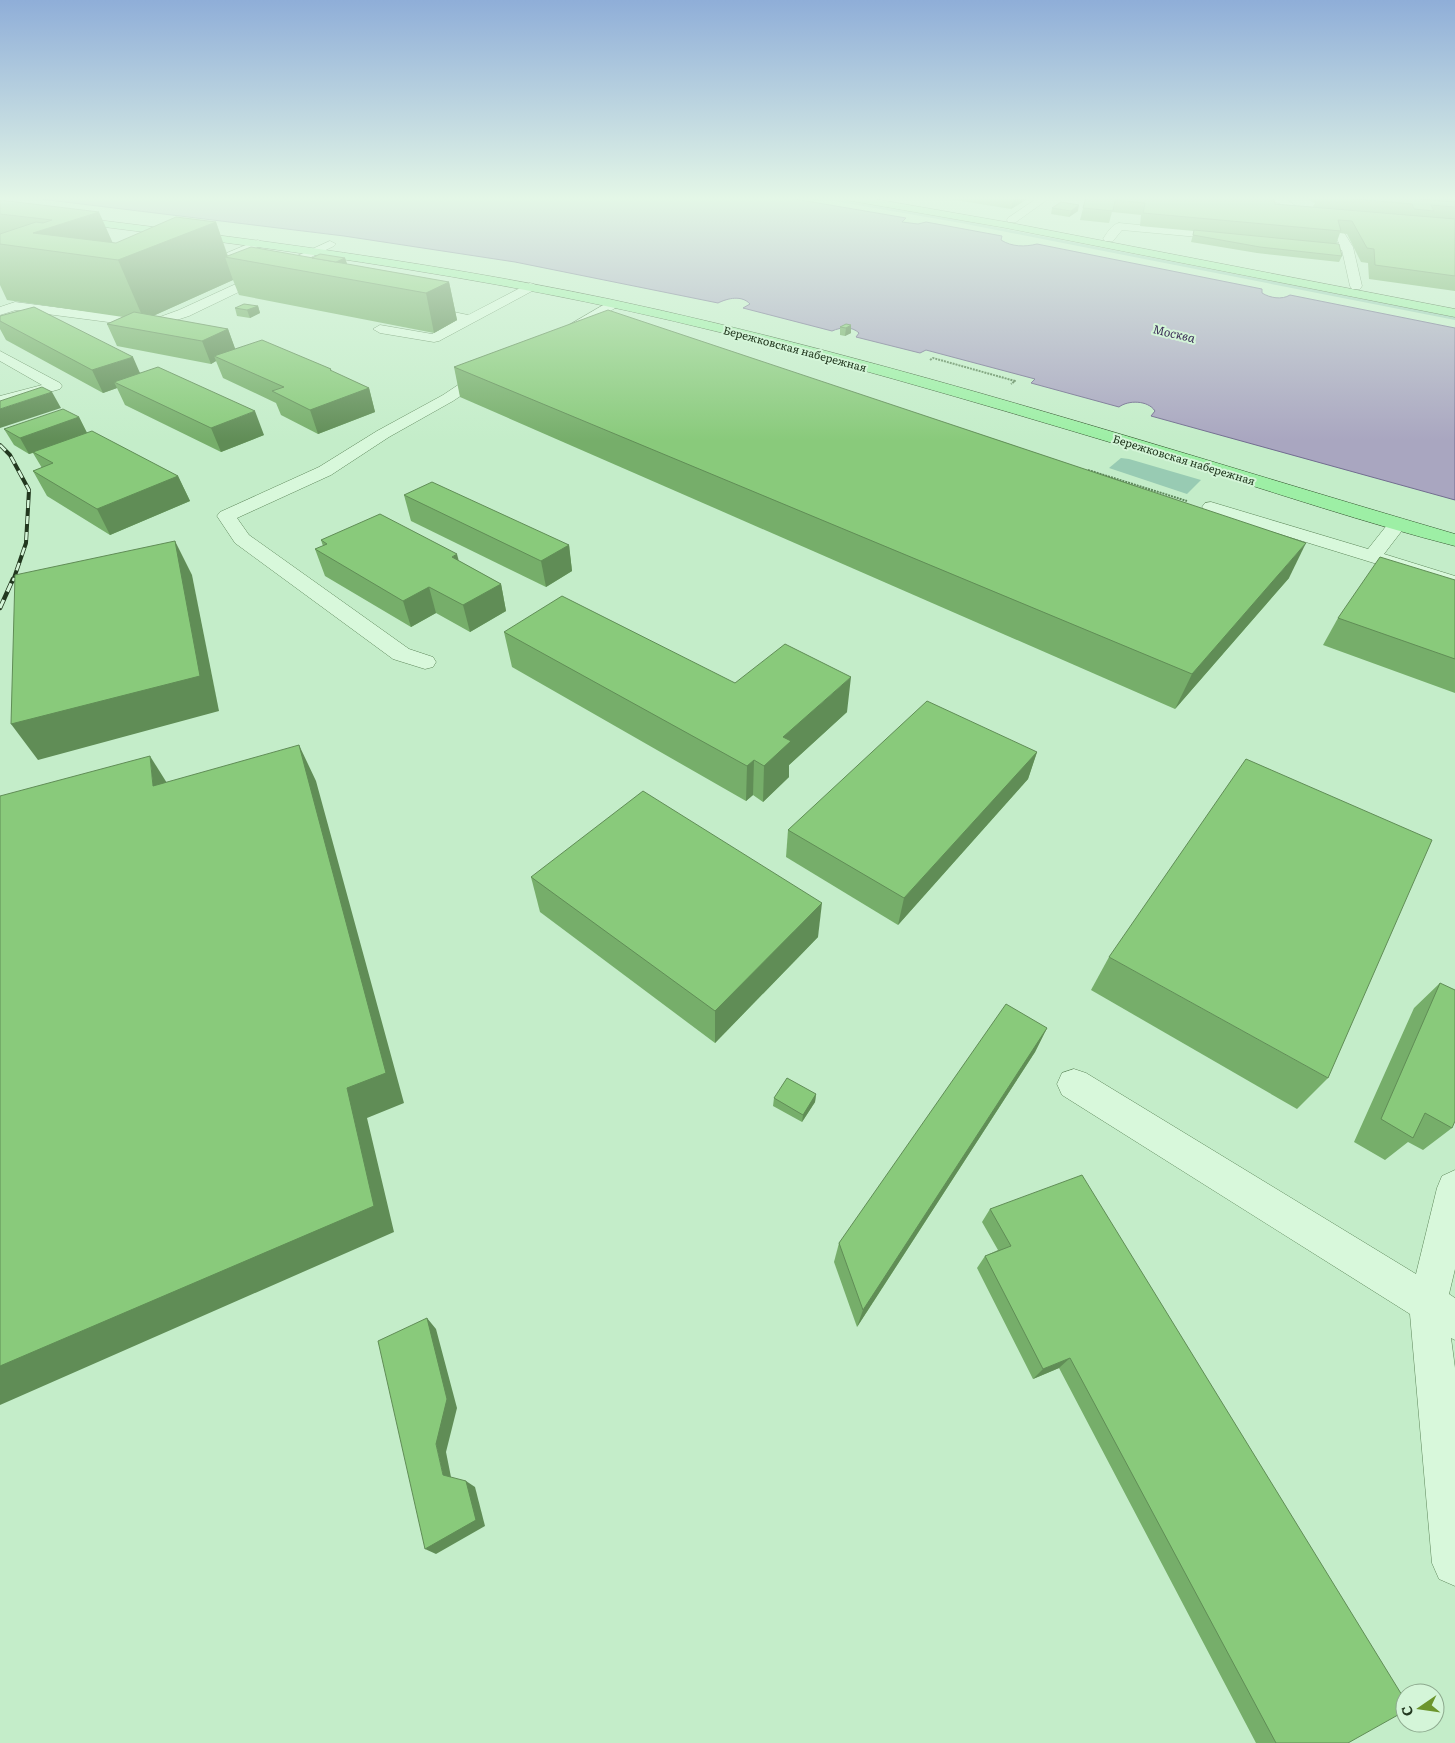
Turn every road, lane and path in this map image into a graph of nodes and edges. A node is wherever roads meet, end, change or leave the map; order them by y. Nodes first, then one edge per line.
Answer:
1 (256, 278) edge
2 (258, 278) edge
3 (484, 278) edge
4 (534, 278) edge
5 (1278, 278) edge
6 (1316, 278) edge
7 (1354, 278) edge
8 (279, 283) edge
9 (1356, 286) junction
10 (530, 287) junction
11 (18, 292) edge
12 (0, 299) edge
13 (0, 304) edge
14 (612, 304) junction
15 (1455, 305) edge
16 (16, 306) junction
17 (403, 306) edge
18 (0, 311) edge
19 (1455, 313) edge
20 (470, 319) junction
21 (380, 329) edge
22 (554, 337) edge
23 (0, 355) edge
24 (944, 361) dead end
25 (504, 363) edge
26 (1010, 384) dead end
27 (0, 400) edge
28 (1112, 423) dead end
29 (1082, 468) edge
30 (1212, 507) joint
31 (1398, 524) junction
32 (1455, 540) edge
33 (1373, 556) junction
34 (1455, 582) edge
35 (425, 662) dead end
36 (1074, 1084) dead end
37 (1455, 1188) edge
38 (1442, 1312) edge
39 (1455, 1563) edge

1 - 16 street
2 - 8 street
3 - 10 main road, Бережковская набережная
4 - 28 main road, Бережковская набережная
5 - 19 main road
6 - 9 main road
7 - 9 street
9 - 15 main road
10 - 14 main road, Бережковская набережная
10 - 20 street
11 - 12 street
13 - 16 street
14 - 22 street
14 - 31 main road, Бережковская набережная
16 - 18 street
17 - 20 street
20 - 21 street
23 - 27 street
24 - 26 path
25 - 35 street
29 - 30 path
30 - 33 street
31 - 32 main road, Бережковская набережная
31 - 33 street
33 - 34 street
36 - 38 street
37 - 38 street
38 - 39 street

